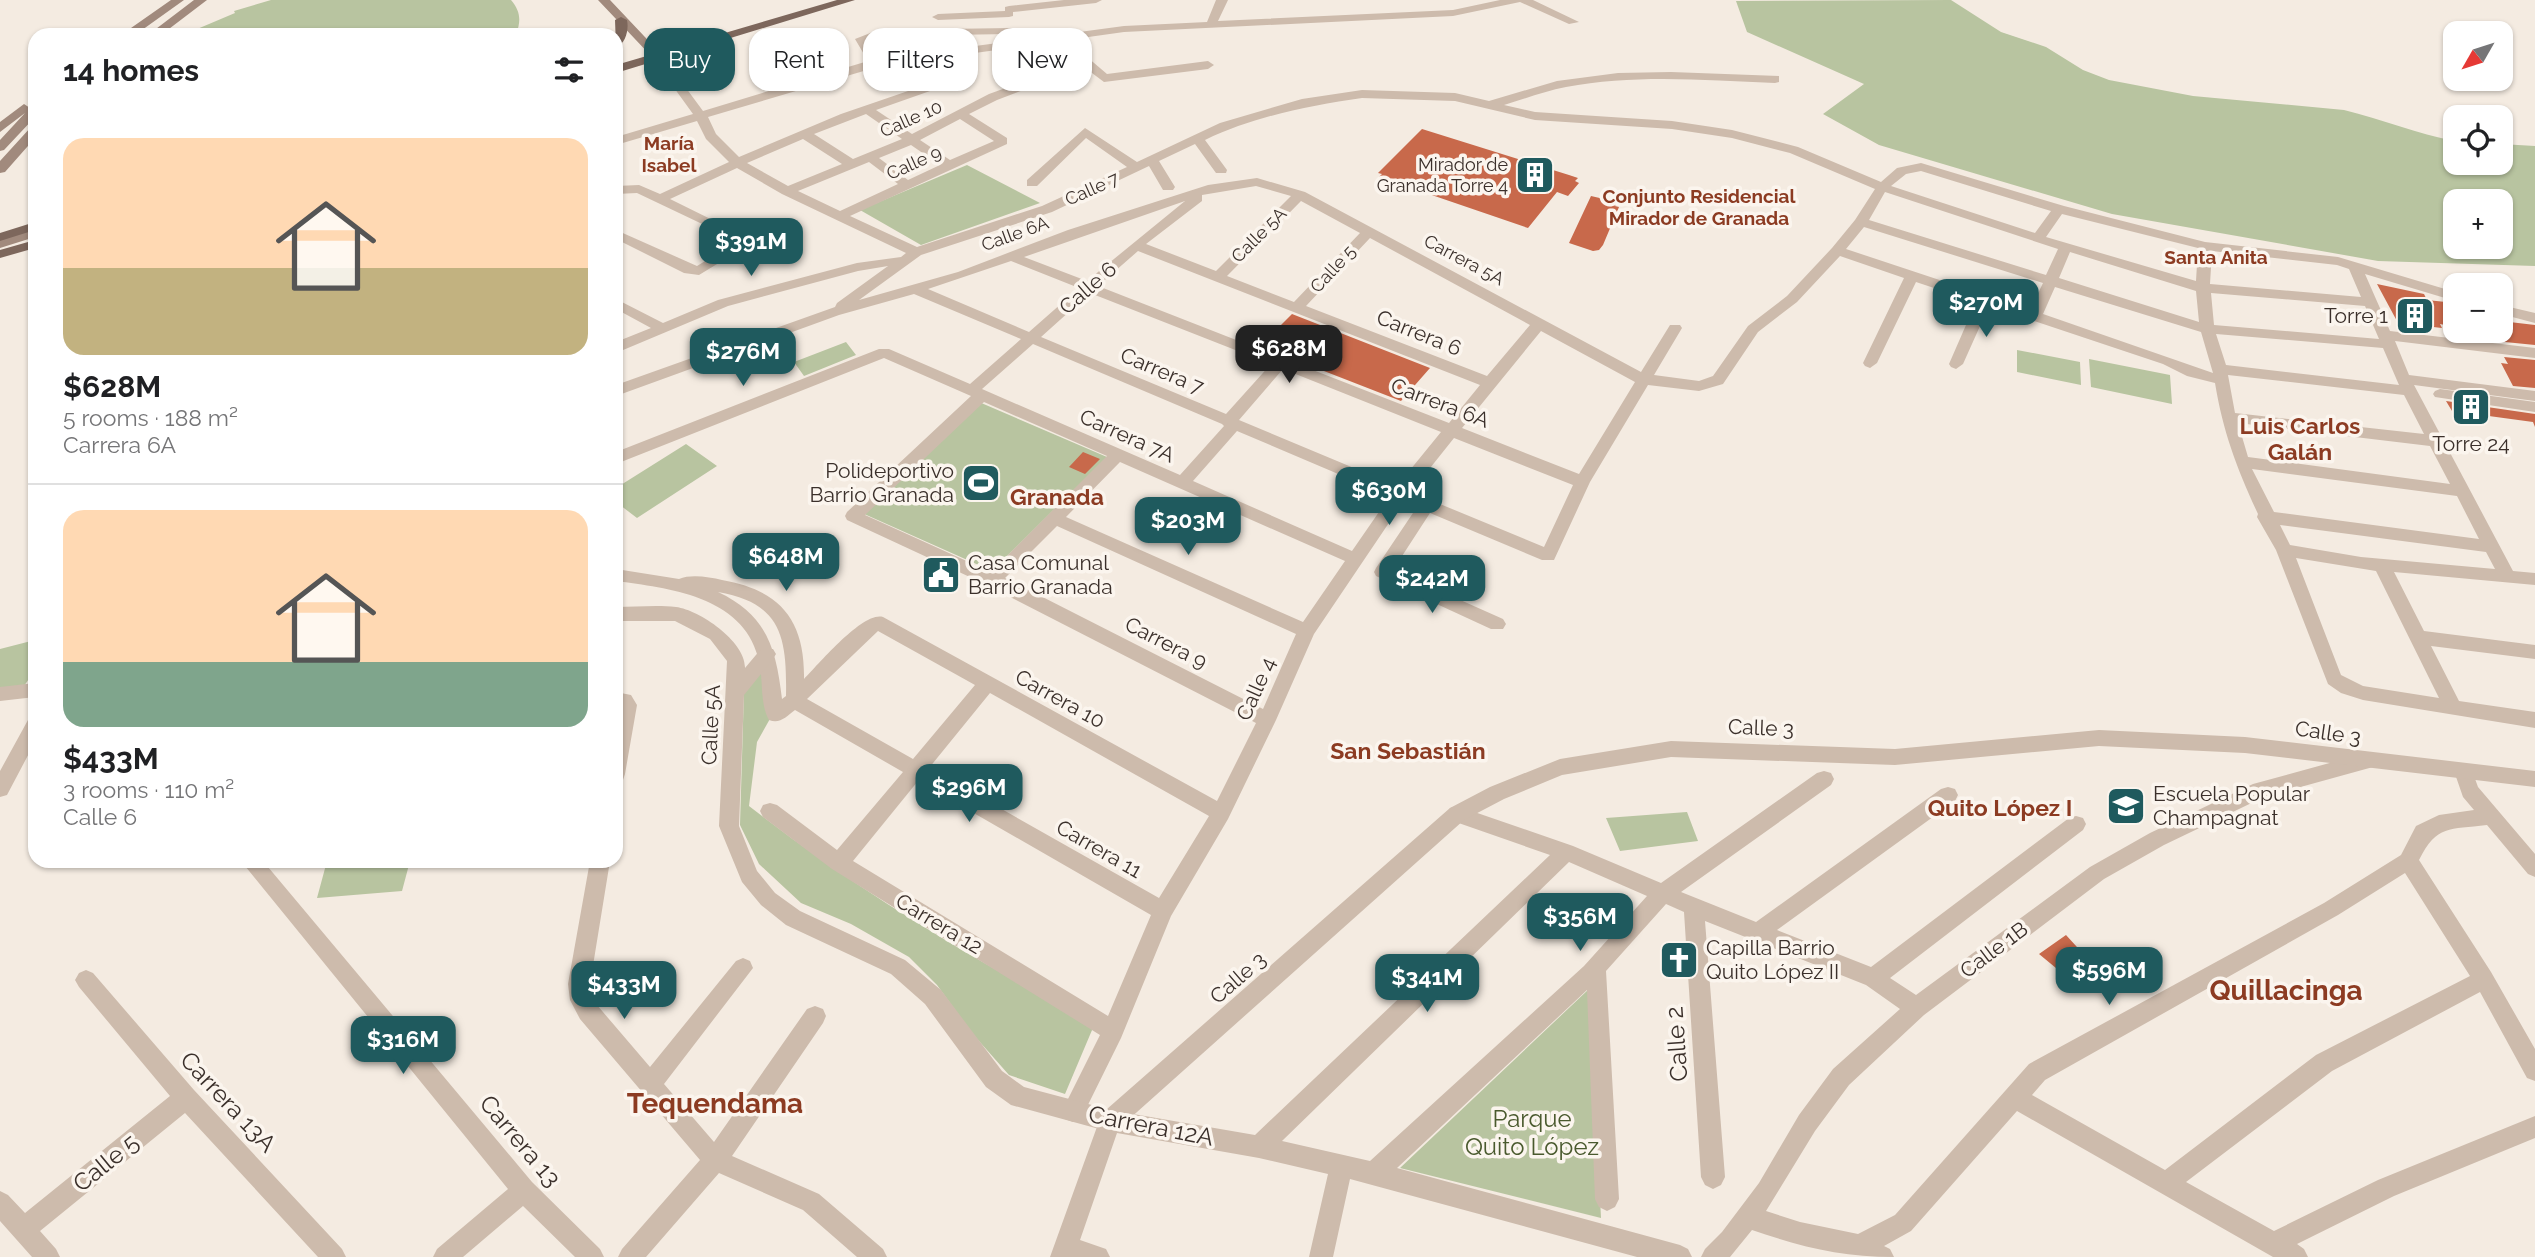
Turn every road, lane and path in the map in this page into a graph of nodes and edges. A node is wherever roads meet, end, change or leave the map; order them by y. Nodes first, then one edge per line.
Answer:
1 (178, 0) edge
2 (201, 0) edge
3 (604, 0) edge
4 (814, 0) edge
5 (849, 0) edge
6 (1096, 0) edge
7 (1222, 0) edge
8 (1516, 0) edge
9 (1524, 0) edge
10 (1007, 8) edge
11 (939, 17) dead end
12 (174, 19) junction
13 (621, 20) junction
14 (1573, 22) dead end
15 (1211, 25) junction
16 (137, 28) edge
17 (155, 28) edge
18 (163, 28) edge
19 (623, 28) edge
20 (729, 28) edge
21 (1010, 28) edge
22 (735, 31) edge
23 (1092, 34) edge
24 (644, 44) edge
25 (644, 54) edge
26 (644, 57) edge
27 (623, 58) edge
28 (1208, 65) dead end
29 (623, 66) edge
30 (863, 67) edge
31 (1092, 67) edge
32 (1775, 79) dead end
33 (682, 91) edge
34 (916, 91) edge
35 (1009, 91) edge
36 (28, 104) edge
37 (1490, 105) junction
38 (867, 109) junction
39 (962, 114) junction
40 (701, 116) junction
41 (28, 117) edge
42 (1, 124) edge
43 (805, 134) junction
44 (28, 138) edge
45 (1198, 138) junction
46 (623, 140) edge
47 (911, 140) junction
48 (0, 147) edge
49 (869, 156) junction
50 (1152, 161) junction
51 (736, 162) junction
52 (851, 164) junction
53 (950, 166) junction
54 (1138, 168) junction
55 (0, 169) edge
56 (1221, 170) dead end
57 (1032, 183) dead end
58 (908, 186) junction
59 (1168, 187) dead end
60 (1882, 187) junction
61 (1209, 188) junction
62 (623, 190) edge
63 (788, 191) junction
64 (1300, 195) junction
65 (660, 199) junction
66 (2059, 209) junction
67 (839, 216) junction
68 (1861, 222) junction
69 (28, 228) edge
70 (1369, 231) junction
71 (28, 235) edge
72 (0, 237) edge
73 (623, 237) edge
74 (2038, 239) junction
75 (0, 244) edge
76 (1136, 245) junction
77 (28, 246) edge
78 (2205, 246) junction
79 (2065, 248) junction
80 (1837, 251) junction
81 (916, 252) junction
82 (0, 254) edge
83 (1010, 256) junction
84 (902, 259) junction
85 (2355, 266) junction
86 (1219, 275) junction
87 (1912, 277) junction
88 (2049, 282) junction
89 (1090, 287) junction
90 (2203, 288) junction
91 (915, 289) junction
92 (2443, 293) edge
93 (1984, 301) junction
94 (2370, 302) junction
95 (623, 307) edge
96 (1297, 307) junction
97 (834, 312) junction
98 (2513, 313) edge
99 (2035, 316) junction
100 (2535, 318) edge
101 (1540, 322) junction
102 (1675, 328) dead end
103 (664, 329) junction
104 (2207, 329) junction
105 (1031, 337) junction
106 (2386, 340) junction
107 (623, 345) edge
108 (2535, 353) edge
109 (1282, 362) junction
110 (1870, 363) dead end
111 (1956, 364) dead end
112 (2220, 374) junction
113 (1642, 379) junction
114 (1490, 383) junction
115 (2407, 385) junction
116 (623, 388) edge
117 (976, 394) junction
118 (2440, 394) dead end
119 (2535, 396) edge
120 (2535, 407) edge
121 (2228, 417) junction
122 (1231, 423) junction
123 (1452, 430) junction
124 (2435, 441) junction
125 (623, 455) edge
126 (1117, 456) junction
127 (2241, 462) junction
128 (1582, 482) junction
129 (1181, 484) junction
130 (1402, 491) junction
131 (2461, 491) junction
132 (1428, 504) junction
133 (853, 516) joint
134 (2265, 517) junction
135 (1054, 518) junction
136 (2493, 547) junction
137 (2284, 550) junction
138 (1353, 558) junction
139 (2382, 565) junction
140 (623, 576) edge
141 (2507, 576) junction
142 (2535, 579) edge
143 (993, 580) junction
144 (678, 583) junction
145 (623, 614) edge
146 (1497, 624) dead end
147 (1306, 631) junction
148 (2417, 636) junction
149 (2535, 652) edge
150 (766, 654) junction
151 (986, 685) junction
152 (737, 690) junction
153 (28, 691) edge
154 (0, 694) edge
155 (623, 700) edge
156 (795, 701) junction
157 (2453, 707) junction
158 (1267, 720) junction
159 (2535, 720) edge
160 (623, 734) edge
161 (28, 738) edge
162 (2366, 761) junction
163 (916, 770) junction
164 (2463, 771) junction
165 (1824, 779) dead end
166 (2535, 779) edge
167 (0, 789) edge
168 (1948, 795) dead end
169 (770, 811) dead end
170 (1222, 813) junction
171 (1457, 814) junction
172 (2490, 816) junction
173 (2076, 824) dead end
174 (729, 826) joint
175 (1566, 852) junction
176 (2408, 861) junction
177 (839, 863) junction
178 (257, 868) edge
179 (599, 868) edge
180 (2535, 868) edge
181 (1662, 894) junction
182 (1694, 907) junction
183 (1163, 911) junction
184 (1760, 931) junction
185 (743, 968) dead end
186 (1594, 969) junction
187 (1873, 978) junction
188 (2484, 979) junction
189 (86, 980) dead end
190 (1916, 1008) junction
191 (815, 1016) dead end
192 (1113, 1031) junction
193 (2535, 1070) edge
194 (650, 1083) junction
195 (186, 1098) junction
196 (2016, 1098) junction
197 (1073, 1111) junction
198 (1110, 1121) junction
199 (2535, 1127) edge
200 (1259, 1147) junction
201 (715, 1160) junction
202 (1341, 1166) junction
203 (1374, 1173) junction
204 (1713, 1177) dead end
205 (2166, 1183) junction
206 (524, 1190) junction
207 (1607, 1199) dead end
208 (8, 1216) edge
209 (1748, 1217) junction
210 (2275, 1243) junction
211 (1859, 1246) junction
212 (1063, 1252) edge
213 (48, 1257) edge
214 (334, 1257) edge
215 (445, 1257) edge
216 (592, 1257) edge
217 (630, 1257) edge
218 (875, 1257) edge
219 (1098, 1257) edge
220 (1321, 1257) edge
221 (1680, 1257) edge
222 (1713, 1257) edge
223 (1882, 1257) edge
224 (2296, 1257) edge

1 - 16 main road
2 - 12 main road
3 - 13 main road
4 - 20 main road
5 - 22 main road
6 - 10 street
7 - 15 street
8 - 15 street
9 - 14 street
10 - 11 street
10 - 21 street
12 - 17 main road
12 - 18 main road
13 - 19 main road
13 - 24 main road
15 - 23 street
25 - 27 main road
26 - 29 main road
28 - 31 street
30 - 40 street
32 - 37 street
33 - 40 street
34 - 38 street
35 - 39 street, Calle 10
36 - 42 main road
37 - 45 street, Calle 7
37 - 60 street, Calle 7
38 - 43 street
38 - 47 street
39 - 47 street, Calle 10
39 - 53 street, Calle 9
40 - 46 street
40 - 51 street
41 - 48 main road
43 - 51 street
43 - 52 street
44 - 55 main road
45 - 50 street, Calle 7
45 - 56 street
47 - 49 street, Calle 10
47 - 53 street
49 - 52 street, Calle 10
49 - 58 street
50 - 54 street, Calle 7
50 - 59 street
51 - 63 street
51 - 65 street
52 - 63 street, Calle 10
53 - 58 street, Calle 9
54 - 57 street
54 - 81 street, Calle 7
58 - 67 street, Calle 9
60 - 66 street
60 - 68 street
60 - 74 street, Calle 7
61 - 64 street, Carrera 5A
61 - 76 street, Calle 6
61 - 83 street, Calle 6A
62 - 65 street
63 - 67 street
64 - 70 street, Carrera 5A
64 - 86 street, Calle 5A
65 - 73 street
66 - 74 street
66 - 78 street
67 - 81 street
68 - 80 street
68 - 88 street
69 - 72 main road
70 - 96 street, Calle 5
70 - 101 street, Carrera 5A
71 - 75 main road
74 - 79 street, Calle 7
76 - 86 street, Carrera 6
76 - 89 street, Calle 6
77 - 82 main road
78 - 85 street
78 - 90 street
79 - 88 street
79 - 90 street, Calle 7
80 - 87 street
80 - 113 street, Carrera 5A
81 - 84 street, Calle 7
83 - 89 street, Carrera 6A
83 - 91 street, Calle 6A
84 - 97 street
84 - 103 street
85 - 92 street
85 - 94 street
86 - 96 street, Carrera 6
87 - 93 street
87 - 110 street
88 - 99 street
88 - 104 street
89 - 105 street, Calle 6
89 - 109 street, Carrera 6A
90 - 94 street, Calle 7
90 - 104 street
91 - 97 street, Calle 6A
91 - 105 street, Carrera 7
93 - 99 street
93 - 111 street
94 - 106 street
95 - 103 street
96 - 114 street, Carrera 6
97 - 116 street
98 - 100 street
99 - 112 street
101 - 113 street, Carrera 5A
101 - 114 street, Calle 4
102 - 113 street
103 - 107 street
104 - 106 street
104 - 112 street
105 - 117 street, Calle 6
105 - 122 street, Carrera 7
106 - 108 street
106 - 115 street
109 - 122 street
109 - 123 street, Carrera 6A
112 - 115 street
112 - 121 street
113 - 128 street
114 - 123 street, Calle 4
115 - 119 street
115 - 124 street
117 - 125 street, Carrera 7A
117 - 126 street, Carrera 7A
117 - 133 street, Calle 6
118 - 120 street
121 - 124 street
121 - 127 street
122 - 129 street
122 - 130 street, Carrera 7
123 - 128 street, Carrera 6A
123 - 130 street, Calle 4
124 - 131 street
126 - 129 street, Carrera 7A
126 - 135 street
127 - 131 street
127 - 134 street
128 - 132 street, Carrera 7
129 - 138 street, Carrera 7A
130 - 132 street, Carrera 7
130 - 138 street, Calle 4
131 - 136 street
132 - 146 street
133 - 143 street, Carrera 9
134 - 136 street
134 - 137 street
135 - 143 street
135 - 147 street
136 - 141 street
137 - 139 street
137 - 157 street
138 - 147 street, Calle 4
139 - 141 street
139 - 148 street
140 - 144 street
141 - 142 street
143 - 158 street, Carrera 9
144 - 150 street
144 - 156 street
145 - 152 street, Calle 5A
147 - 158 street, Calle 4
148 - 149 street
148 - 157 street
150 - 152 street
150 - 156 street
151 - 156 street, Carrera 10
151 - 163 street
151 - 170 street, Carrera 10
152 - 174 street, Calle 5A
153 - 154 street
155 - 160 street
156 - 163 street, Carrera 11
157 - 159 street
158 - 170 street, Calle 4
161 - 167 street
162 - 164 street, Calle 3
162 - 171 street, Calle 3
162 - 190 street, Calle 1B
163 - 177 street
163 - 183 street, Carrera 11
164 - 166 street, Calle 3
164 - 172 street
165 - 181 street
168 - 184 street
169 - 177 street, Carrera 12
170 - 183 street, Calle 4
171 - 175 street
171 - 198 street, Calle 3
172 - 176 street
172 - 180 street
173 - 187 street
174 - 197 street, Carrera 12A
175 - 181 street
175 - 200 street
176 - 188 street
176 - 196 street
177 - 192 street, Carrera 12
178 - 206 street, Carrera 13
179 - 194 street
181 - 182 street
181 - 186 street
182 - 184 street
182 - 204 street, Calle 2
183 - 192 street, Calle 4
184 - 187 street
185 - 194 street
186 - 203 street
186 - 207 street
187 - 190 street
188 - 193 street
188 - 205 street
189 - 195 street, Carrera 13A
190 - 209 street, Calle 1B
191 - 201 street
192 - 197 street, Calle 4
194 - 201 street
195 - 208 street, Calle 5
195 - 214 street, Carrera 13A
196 - 205 street
196 - 211 street
197 - 198 street, Carrera 12A
198 - 200 street, Carrera 12A
198 - 212 street
199 - 210 street
200 - 202 street, Carrera 12A
201 - 217 street
201 - 218 street
202 - 203 street, Carrera 12A
202 - 220 street
203 - 221 street, Carrera 12A
205 - 210 street
206 - 215 street
206 - 216 street, Carrera 13
208 - 213 street
209 - 211 street
209 - 222 street, Calle 1B
210 - 224 street
211 - 223 street
212 - 219 street

